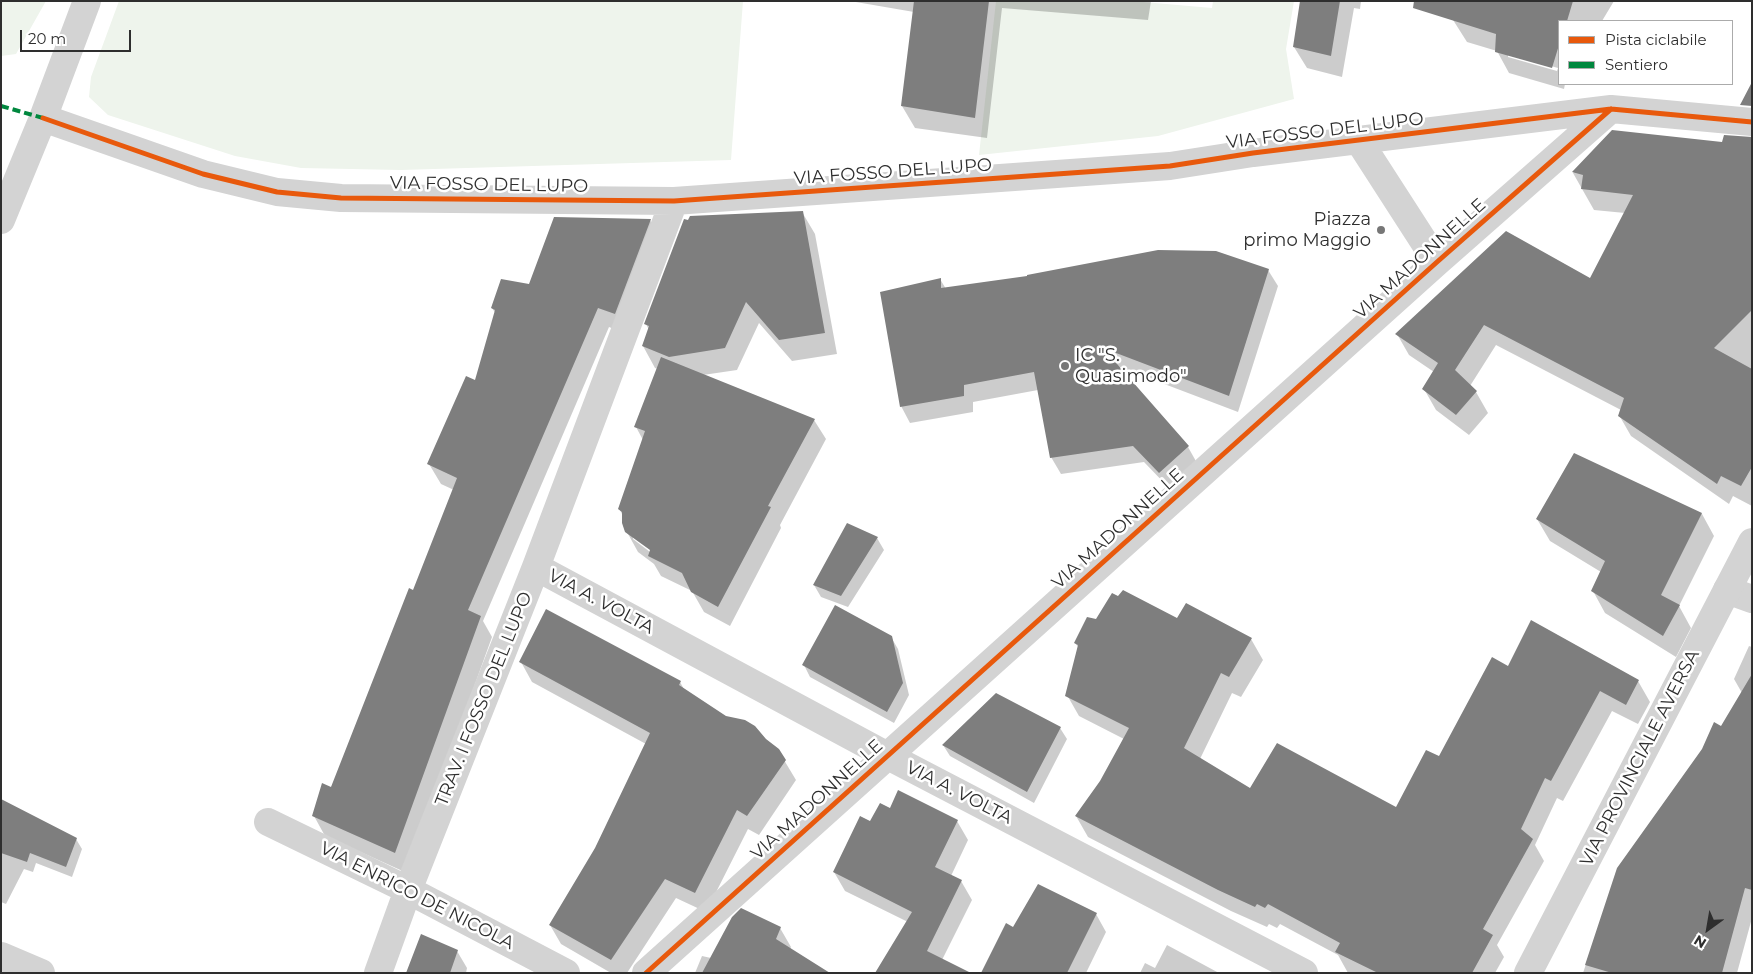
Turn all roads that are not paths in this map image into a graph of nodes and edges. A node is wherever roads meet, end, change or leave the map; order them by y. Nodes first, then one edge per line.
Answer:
1 (87, 1) edge
2 (1611, 109) junction
3 (43, 118) junction
4 (1752, 122) edge
5 (1359, 141) junction
6 (674, 201) junction
7 (1, 220) edge
8 (1437, 262) junction
9 (1752, 542) edge
10 (536, 567) junction
11 (1739, 594) edge
12 (886, 755) junction
13 (268, 822) dead end
14 (408, 890) junction
15 (1, 956) edge
16 (41, 973) edge
17 (378, 973) edge
18 (566, 973) edge
19 (646, 973) edge
20 (1304, 973) edge
21 (1528, 973) edge

1 - 3 street
2 - 4 street, VIA FOSSO DEL LUPO
2 - 5 street, VIA FOSSO DEL LUPO
2 - 8 street, VIA MADONNELLE
3 - 6 street, VIA FOSSO DEL LUPO
3 - 7 street
5 - 6 street, VIA FOSSO DEL LUPO
5 - 8 street
6 - 10 street, TRAV. I FOSSO DEL LUPO
8 - 12 street, VIA MADONNELLE
9 - 11 street, VIA PROVINCIALE AVERSA
10 - 12 street, VIA A. VOLTA
10 - 14 street, TRAV. I FOSSO DEL LUPO
11 - 21 street, VIA PROVINCIALE AVERSA
12 - 19 street, VIA MADONNELLE
12 - 20 street, VIA A. VOLTA
13 - 14 street, VIA ENRICO DE NICOLA
14 - 17 street, TRAV. I FOSSO DEL LUPO
14 - 18 street, VIA ENRICO DE NICOLA
15 - 16 street

